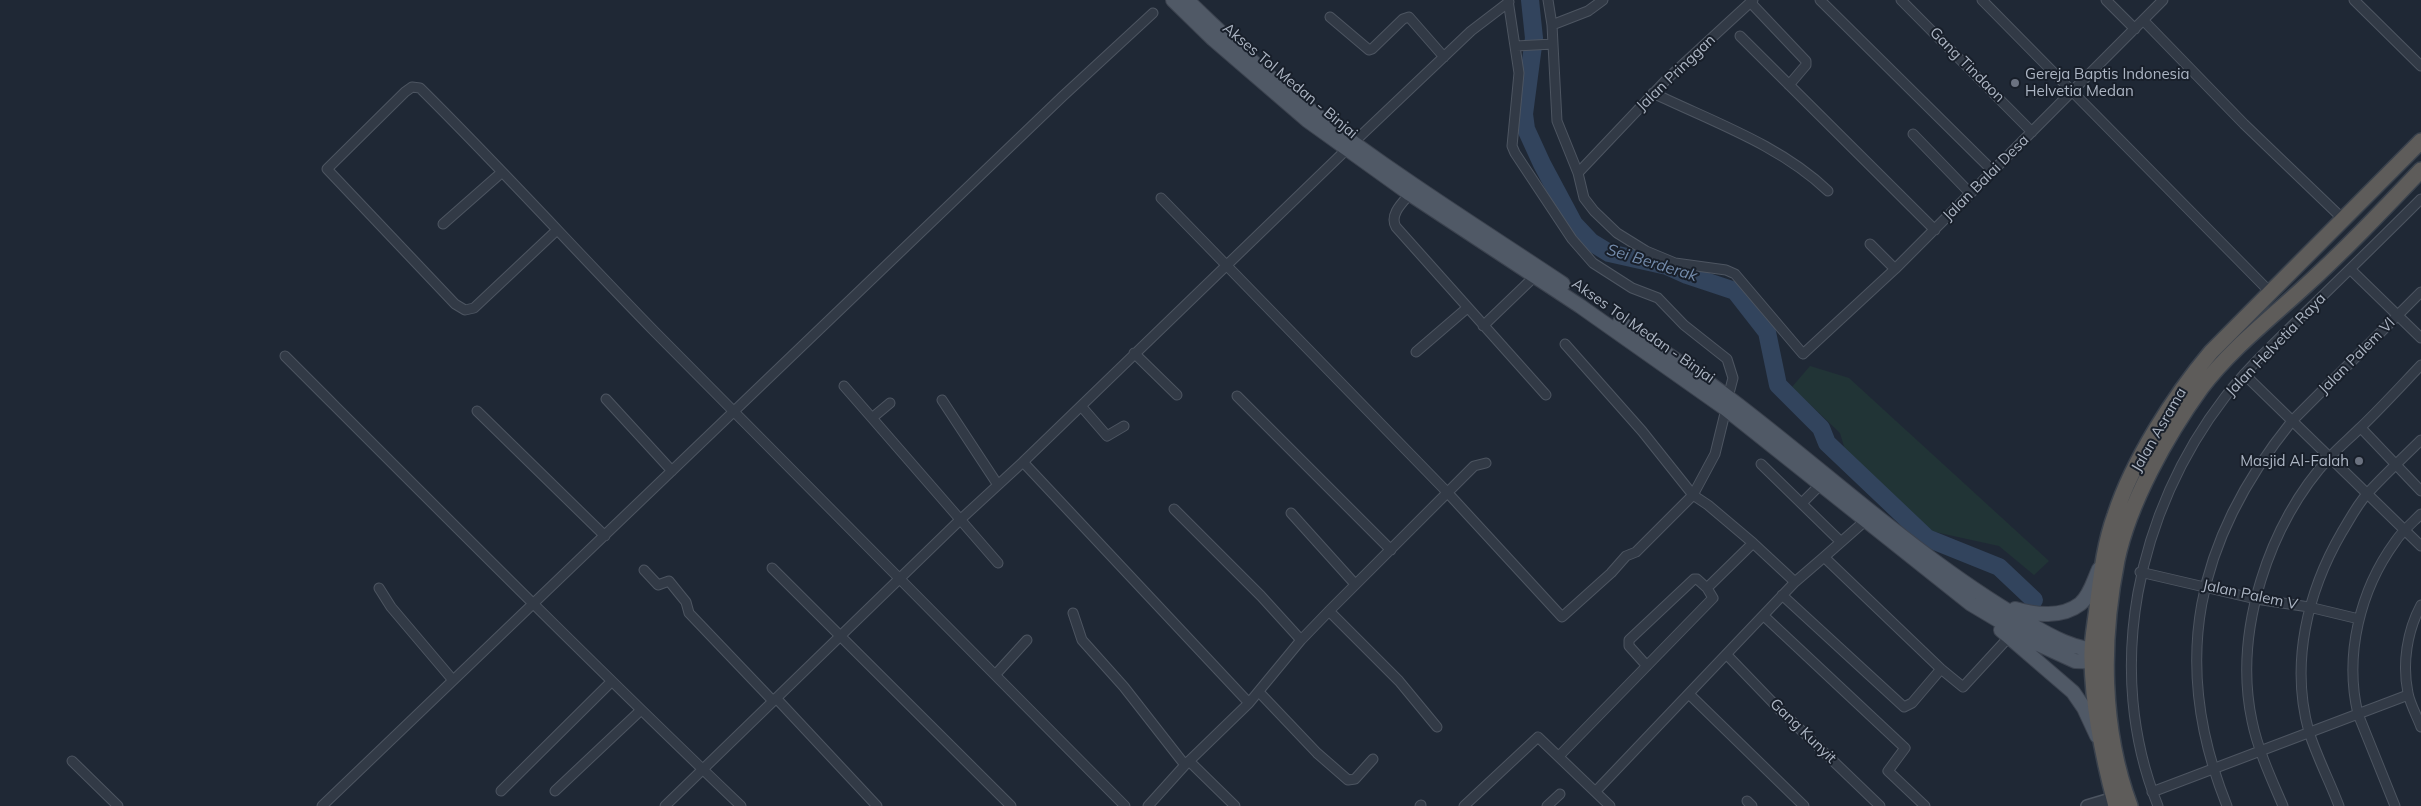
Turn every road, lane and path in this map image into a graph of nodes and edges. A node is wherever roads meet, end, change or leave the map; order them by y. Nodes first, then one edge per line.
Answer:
1 (1173, 0) edge
2 (1187, 0) edge
3 (1548, 0) edge
4 (1603, 0) edge
5 (1820, 0) edge
6 (1901, 0) edge
7 (1982, 0) edge
8 (2106, 0) edge
9 (2163, 0) edge
10 (2354, 0) edge
11 (1508, 1) edge
12 (1751, 1) edge
13 (1153, 13) dead end
14 (1330, 17) dead end
15 (2144, 20) junction
16 (1552, 25) junction
17 (2135, 29) junction
18 (1740, 36) dead end
19 (1550, 44) junction
20 (1519, 46) junction
21 (1444, 57) junction
22 (2421, 66) edge
23 (1789, 85) junction
24 (1273, 86) junction
25 (1654, 93) junction
26 (2071, 93) junction
27 (2032, 132) junction
28 (1913, 134) dead end
29 (2421, 142) edge
30 (1350, 146) junction
31 (2421, 170) edge
32 (1993, 171) junction
33 (501, 173) junction
34 (1578, 173) junction
35 (1828, 191) dead end
36 (1970, 193) junction
37 (1410, 194) junction
38 (1161, 198) dead end
39 (2421, 199) edge
40 (2343, 219) junction
41 (443, 224) dead end
42 (557, 230) junction
43 (1935, 230) junction
44 (1474, 231) junction
45 (1870, 244) dead end
46 (1225, 266) junction
47 (1895, 269) junction
48 (2350, 269) junction
49 (1534, 277) junction
50 (2421, 292) edge
51 (2271, 293) junction
52 (1466, 308) junction
53 (2398, 314) junction
54 (1483, 326) junction
55 (2421, 338) edge
56 (1565, 344) dead end
57 (1416, 352) dead end
58 (1134, 353) junction
59 (285, 356) dead end
60 (2421, 365) edge
61 (2244, 374) junction
62 (844, 386) dead end
63 (1177, 395) dead end
64 (1546, 395) dead end
65 (1237, 396) dead end
66 (606, 399) dead end
67 (942, 400) dead end
68 (890, 403) dead end
69 (1727, 403) junction
70 (1081, 406) junction
71 (734, 410) junction
72 (476, 411) dead end
73 (872, 418) junction
74 (2292, 421) junction
75 (1124, 426) dead end
76 (2361, 428) junction
77 (2421, 440) edge
78 (2330, 457) junction
79 (1023, 462) junction
80 (1486, 463) dead end
81 (1760, 464) dead end
82 (2396, 466) junction
83 (672, 471) junction
84 (1825, 481) junction
85 (998, 485) junction
86 (2421, 491) edge
87 (1448, 494) junction
88 (2367, 494) junction
89 (1693, 495) junction
90 (1802, 503) junction
91 (1174, 509) dead end
92 (1291, 513) dead end
93 (2421, 514) edge
94 (961, 519) junction
95 (1866, 520) junction
96 (2405, 530) junction
97 (605, 536) junction
98 (1840, 541) junction
99 (1753, 543) junction
100 (2421, 546) edge
101 (1391, 550) junction
102 (1824, 557) junction
103 (2102, 562) junction
104 (998, 563) dead end
105 (772, 568) dead end
106 (644, 570) dead end
107 (2140, 572) junction
108 (900, 578) junction
109 (1795, 582) junction
110 (1355, 584) junction
111 (2205, 586) junction
112 (379, 588) dead end
113 (1707, 588) junction
114 (1782, 595) junction
115 (2256, 599) junction
116 (534, 603) junction
117 (1997, 605) junction
118 (2421, 605) edge
119 (2309, 607) junction
120 (1978, 609) junction
121 (1329, 611) junction
122 (1073, 613) dead end
123 (1764, 616) junction
124 (2359, 619) junction
125 (842, 635) junction
126 (2009, 637) junction
127 (1027, 640) dead end
128 (1301, 640) junction
129 (1727, 655) junction
130 (2100, 656) junction
131 (1646, 666) junction
132 (1941, 669) junction
133 (996, 674) junction
134 (452, 679) junction
135 (611, 682) junction
136 (1259, 692) junction
137 (1688, 694) junction
138 (2408, 694) junction
139 (774, 699) junction
140 (1249, 703) junction
141 (640, 711) junction
142 (2358, 714) junction
143 (1437, 727) dead end
144 (2421, 727) edge
145 (2309, 732) junction
146 (2100, 741) junction
147 (2260, 751) junction
148 (1560, 755) junction
149 (1373, 759) dead end
150 (72, 761) dead end
151 (1187, 763) junction
152 (703, 769) junction
153 (2212, 769) junction
154 (500, 790) dead end
155 (555, 791) dead end
156 (1596, 791) junction
157 (2152, 792) junction
158 (1560, 794) dead end
159 (2115, 802) edge
160 (118, 806) edge
161 (322, 806) edge
162 (665, 806) edge
163 (741, 806) edge
164 (877, 806) edge
165 (1011, 806) edge
166 (1125, 806) edge
167 (1148, 806) edge
168 (1235, 806) edge
169 (1464, 806) edge
170 (1547, 806) edge
171 (1610, 806) edge
172 (1804, 806) edge
173 (1880, 806) edge
174 (1925, 806) edge
175 (2087, 806) edge
176 (2130, 806) edge
177 (2158, 806) edge
178 (2227, 806) edge
179 (2283, 806) edge
180 (2340, 806) edge
181 (2394, 806) edge

1 - 24 main road, Akses Tol Medan - Binjai
2 - 24 main road, Akses Tol Medan - Binjai
3 - 16 street
4 - 16 street
5 - 32 street
6 - 27 street, Gang Tindaon
7 - 26 street
8 - 17 street
9 - 15 street, Jalan Balai Desa
10 - 22 street
11 - 20 street
11 - 21 street
12 - 23 street
12 - 25 street, Jalan Pringgan
13 - 71 street
14 - 21 street
15 - 17 street, Jalan Balai Desa
15 - 40 street
16 - 19 street
17 - 26 street, Jalan Balai Desa
18 - 23 street
19 - 20 street
19 - 34 street
20 - 69 street
21 - 30 street
23 - 43 street
24 - 30 main road, Akses Tol Medan - Binjai
25 - 34 street, Jalan Pringgan
25 - 35 street
26 - 27 street, Jalan Balai Desa
26 - 51 street
27 - 32 street, Jalan Balai Desa
28 - 36 street
29 - 40 highway, Jalan Asrama
30 - 37 main road, Akses Tol Medan - Binjai
30 - 44 main road, Akses Tol Medan - Binjai
30 - 46 street
31 - 130 highway, Jalan Asrama
32 - 36 street, Jalan Balai Desa
33 - 41 street
33 - 42 street
33 - 42 street
34 - 47 street, Jalan Balai Desa
36 - 43 street, Jalan Balai Desa
37 - 44 main road, Akses Tol Medan - Binjai
37 - 52 street
38 - 46 street
39 - 48 street, Jalan Helvetia Raya
40 - 51 highway, Jalan Asrama
42 - 71 street
43 - 47 street, Jalan Balai Desa
44 - 49 main road, Akses Tol Medan - Binjai
44 - 69 main road, Akses Tol Medan - Binjai
45 - 47 street
46 - 58 street
46 - 87 street
48 - 53 street
48 - 61 street, Jalan Helvetia Raya
49 - 54 street
49 - 69 main road, Akses Tol Medan - Binjai
50 - 53 street, Jalan Palem VI
51 - 103 highway, Jalan Asrama
52 - 54 street
52 - 57 street
53 - 55 street
53 - 74 street, Jalan Palem VI
54 - 64 street
56 - 89 street
58 - 63 street
58 - 70 street
59 - 116 street
60 - 76 street
61 - 74 street
61 - 107 street, Jalan Helvetia Raya
62 - 73 street
65 - 101 street
66 - 83 street
67 - 85 street
68 - 73 street
69 - 84 main road, Akses Tol Medan - Binjai
69 - 89 street
70 - 75 street
70 - 79 street
71 - 83 street
71 - 108 street
72 - 97 street
73 - 94 street
74 - 78 street
74 - 111 street, Jalan Palem VI
76 - 78 street
76 - 82 street
77 - 82 street
78 - 88 street
78 - 115 street
79 - 85 street
79 - 140 street
80 - 87 street
81 - 90 street
82 - 86 street
82 - 88 street
83 - 97 street
84 - 90 street
84 - 95 main road, Akses Tol Medan - Binjai
84 - 117 main road, Akses Tol Medan - Binjai
85 - 94 street
87 - 89 street
87 - 101 street
88 - 96 street
88 - 119 street
89 - 99 street
90 - 98 street
91 - 128 street
92 - 110 street
93 - 96 street
94 - 104 street
94 - 108 street
95 - 98 street
95 - 120 main road, Akses Tol Medan - Binjai
96 - 100 street
96 - 124 street
97 - 116 street
98 - 102 street
99 - 109 street
99 - 113 street
101 - 110 street
102 - 109 street
102 - 132 street
103 - 117 main road
103 - 130 highway, Jalan Asrama
105 - 125 street
106 - 139 street
107 - 111 street, Jalan Palem V
107 - 157 street, Jalan Helvetia Raya
108 - 125 street
108 - 133 street
109 - 114 street
110 - 121 street
111 - 115 street, Jalan Palem V
111 - 153 street, Jalan Palem VI
112 - 134 street
113 - 131 street
113 - 131 street
114 - 123 street
114 - 132 street
115 - 119 street, Jalan Palem V
115 - 147 street
116 - 134 street
116 - 135 street
117 - 130 main road, Akses Tol Medan - Binjai
118 - 138 street
119 - 124 street, Jalan Palem V
119 - 145 street
120 - 126 main road
120 - 130 main road, Akses Tol Medan - Binjai
121 - 128 street
121 - 143 street
122 - 151 street
123 - 129 street
123 - 174 street
124 - 142 street
125 - 139 street
125 - 165 street
126 - 132 street
126 - 146 main road
127 - 133 street
128 - 136 street
129 - 137 street
129 - 173 street, Gang Kunyit
130 - 146 highway, Jalan Asrama
130 - 176 highway, Jalan Asrama
131 - 148 street
133 - 166 street
134 - 161 street
135 - 141 street
135 - 154 street
136 - 140 street
136 - 149 street
137 - 156 street
137 - 172 street
138 - 142 street
138 - 144 street
139 - 152 street
139 - 164 street
140 - 151 street
141 - 152 street
141 - 155 street
142 - 145 street
142 - 181 street
145 - 147 street
145 - 180 street
146 - 159 highway, Jalan Asrama
147 - 153 street
147 - 179 street
148 - 156 street
148 - 169 street
150 - 160 street
151 - 167 street
151 - 168 street
152 - 162 street
152 - 163 street
153 - 157 street
153 - 178 street, Jalan Palem VI
156 - 171 street
157 - 177 street, Jalan Helvetia Raya
158 - 170 street
159 - 175 street

